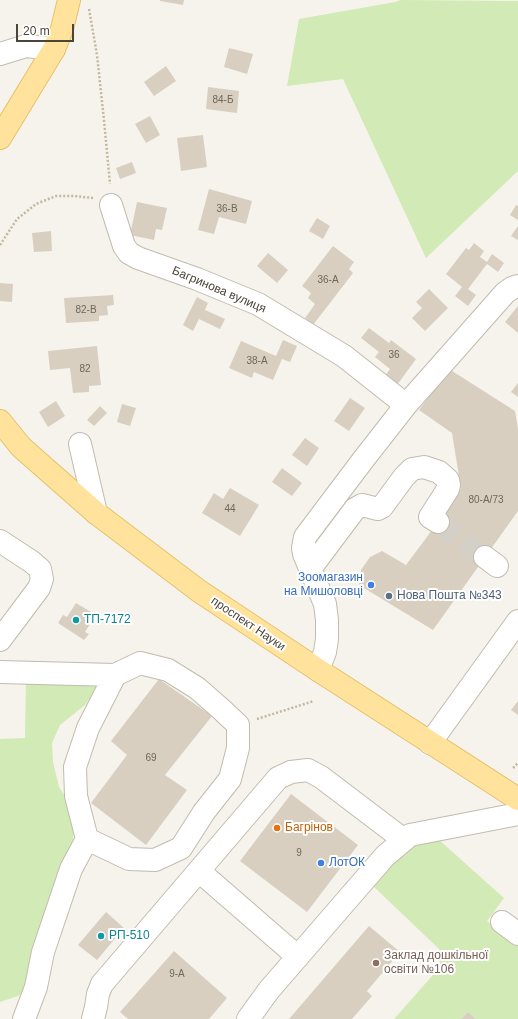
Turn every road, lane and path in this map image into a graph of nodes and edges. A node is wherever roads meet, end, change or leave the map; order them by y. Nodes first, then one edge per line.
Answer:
1 (79, 3) edge
2 (54, 49) junction
3 (0, 54) edge
4 (0, 138) edge
5 (111, 206) junction
6 (0, 245) edge
7 (518, 286) edge
8 (406, 405) junction
9 (0, 421) edge
10 (80, 444) dead end
11 (96, 513) junction
12 (438, 522) tunnel mouth
13 (0, 541) edge
14 (310, 569) junction
15 (518, 621) edge
16 (0, 640) edge
17 (318, 670) junction
18 (0, 672) edge
19 (115, 675) junction
20 (314, 701) dead end
21 (238, 725) junction
22 (430, 743) junction
23 (518, 762) edge
24 (513, 768) dead end
25 (518, 799) edge
26 (518, 814) edge
27 (87, 839) junction
28 (404, 840) junction
29 (199, 870) junction
30 (298, 957) junction
31 (24, 1019) edge
32 (93, 1019) edge
33 (248, 1019) edge

1 - 2 main road
1 - 5 path
2 - 3 street
2 - 4 main road
5 - 6 path
5 - 8 street, Багринова вулиця
7 - 8 street
8 - 14 street
9 - 11 main road, проспект Науки
10 - 11 street
11 - 17 main road, проспект Науки
12 - 14 street
13 - 16 street
14 - 17 street
15 - 22 street
17 - 22 main road, проспект Науки
18 - 19 street
19 - 21 street
19 - 27 street
20 - 21 path
21 - 27 street
22 - 25 main road, проспект Науки
23 - 24 path
26 - 28 street
27 - 31 street
28 - 29 street
28 - 30 street
29 - 30 street
29 - 32 street
30 - 33 street

